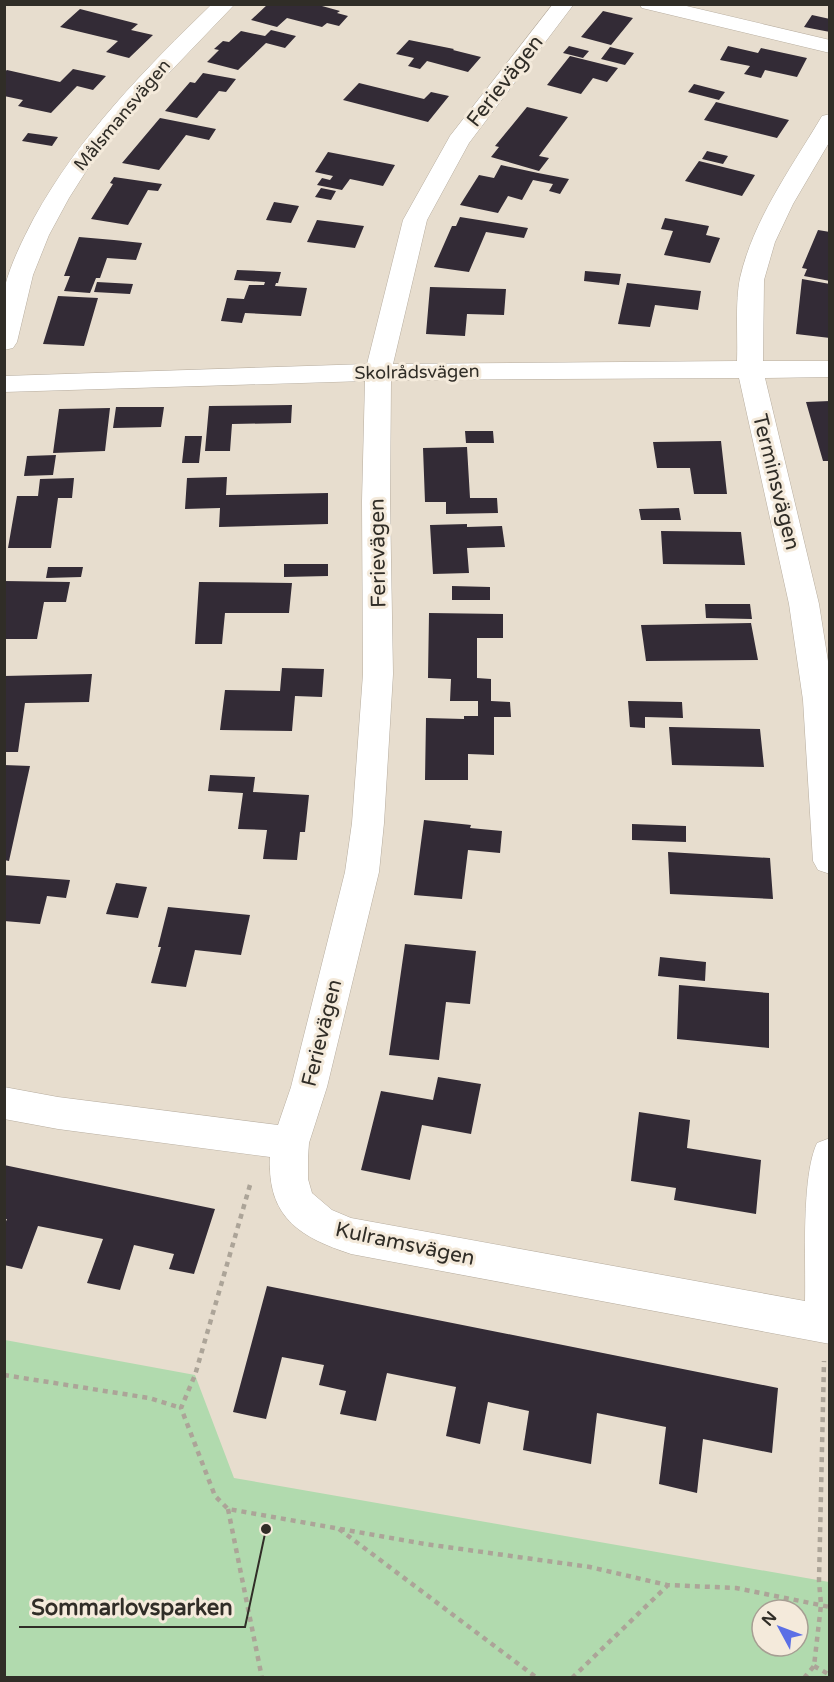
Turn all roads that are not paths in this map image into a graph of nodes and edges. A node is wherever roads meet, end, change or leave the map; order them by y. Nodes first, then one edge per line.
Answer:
1 (225, 4) edge
2 (564, 4) edge
3 (649, 4) edge
4 (830, 47) edge
5 (830, 121) edge
6 (4, 342) edge
7 (750, 369) junction
8 (830, 369) edge
9 (378, 372) junction
10 (4, 384) edge
11 (830, 861) edge
12 (4, 1104) edge
13 (277, 1142) junction
14 (830, 1155) edge
15 (827, 1324) edge

1 - 6 street, Målsmansvägen
2 - 9 street, Ferievägen
3 - 4 street
5 - 7 street, Terminsvägen
7 - 8 street, Skolrådsvägen
7 - 9 street, Skolrådsvägen
7 - 11 street, Terminsvägen
9 - 10 street, Skolrådsvägen
9 - 13 street, Ferievägen
12 - 13 street
13 - 15 street, Kulramsvägen
14 - 15 street

